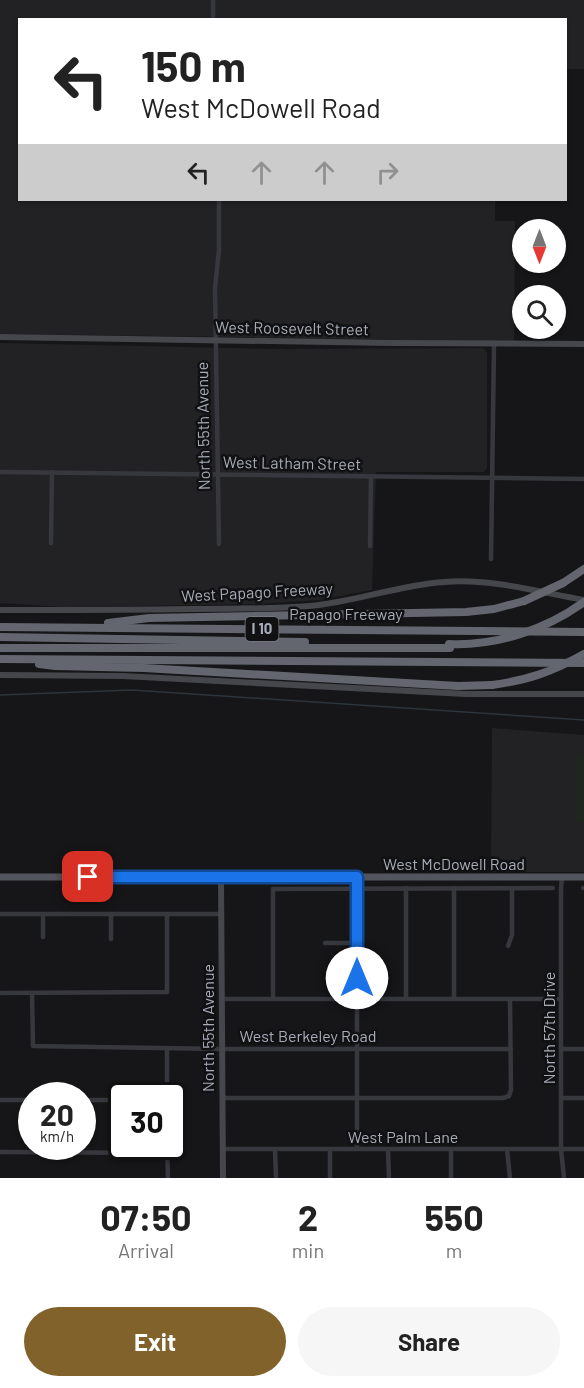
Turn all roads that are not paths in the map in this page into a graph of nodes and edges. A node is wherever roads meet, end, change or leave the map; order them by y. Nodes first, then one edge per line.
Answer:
1 (213, 0) edge
2 (213, 18) edge
3 (219, 201) edge
4 (0, 337) edge
5 (215, 340) junction
6 (584, 344) edge
7 (494, 345) junction
8 (0, 472) edge
9 (52, 472) junction
10 (218, 474) junction
11 (371, 476) junction
12 (492, 478) junction
13 (584, 479) edge
14 (51, 543) dead end
15 (219, 544) dead end
16 (370, 546) dead end
17 (491, 560) dead end
18 (584, 568) edge
19 (584, 601) edge
20 (584, 608) edge
21 (0, 610) edge
22 (0, 627) edge
23 (78, 627) junction
24 (584, 632) edge
25 (0, 637) edge
26 (449, 646) junction
27 (0, 648) edge
28 (584, 654) edge
29 (0, 659) edge
30 (12, 659) junction
31 (446, 663) junction
32 (584, 663) edge
33 (584, 668) edge
34 (0, 675) edge
35 (584, 694) edge
36 (0, 877) edge
37 (221, 877) junction
38 (357, 877) junction
39 (562, 877) junction
40 (584, 878) edge
41 (357, 888) junction
42 (405, 888) junction
43 (454, 888) junction
44 (512, 888) junction
45 (553, 888) dead end
46 (0, 914) edge
47 (43, 914) junction
48 (111, 914) junction
49 (167, 914) junction
50 (221, 914) junction
51 (43, 937) dead end
52 (111, 939) dead end
53 (325, 943) dead end
54 (357, 943) junction
55 (508, 946) dead end
56 (0, 993) edge
57 (32, 993) junction
58 (222, 999) junction
59 (273, 999) junction
60 (357, 999) junction
61 (406, 999) junction
62 (454, 999) junction
63 (510, 999) junction
64 (561, 999) junction
65 (167, 1048) junction
66 (357, 1048) junction
67 (222, 1049) junction
68 (511, 1049) junction
69 (561, 1049) junction
70 (584, 1049) edge
71 (167, 1082) edge
72 (222, 1098) junction
73 (358, 1098) junction
74 (561, 1098) junction
75 (584, 1098) edge
76 (0, 1100) edge
77 (18, 1100) edge
78 (223, 1149) junction
79 (276, 1149) junction
80 (330, 1149) junction
81 (357, 1149) junction
82 (388, 1149) junction
83 (451, 1149) junction
84 (507, 1149) junction
85 (561, 1149) junction
86 (584, 1149) edge
87 (0, 1152) edge
88 (108, 1153) edge
89 (167, 1160) edge
90 (168, 1178) edge
91 (223, 1178) edge
92 (276, 1178) edge
93 (330, 1178) edge
94 (389, 1178) edge
95 (451, 1178) edge
96 (510, 1178) edge
97 (564, 1178) edge

1 - 2 street
3 - 5 street, North 55th Avenue
4 - 5 main road, West Roosevelt Street
5 - 7 main road, West Roosevelt Street
5 - 10 street, North 55th Avenue
6 - 7 main road, West Roosevelt Street
7 - 12 street
8 - 9 street, West Latham Street
9 - 10 street, West Latham Street
9 - 14 street
10 - 11 street, West Latham Street
10 - 15 street, North 55th Avenue
11 - 12 street, West Latham Street
11 - 16 street
12 - 13 street, West Latham Street
12 - 17 street
18 - 23 highway, bridge
19 - 21 main road, West Papago Freeway
19 - 26 highway, bridge
20 - 26 highway, bridge
22 - 23 highway, Papago Freeway / I 10
23 - 24 highway, Papago Freeway / I 10
25 - 26 highway
26 - 27 highway
28 - 30 highway, bridge
29 - 30 highway, I 10
30 - 31 highway, I 10
31 - 32 highway, I 10
31 - 33 highway
34 - 35 main road
36 - 37 main road, West McDowell Road
37 - 38 main road, West McDowell Road
37 - 50 main road, North 55th Avenue
38 - 39 main road, West McDowell Road
38 - 41 street
39 - 40 main road, West McDowell Road
39 - 64 street, North 57th Drive
41 - 42 street, West McDowell Road
41 - 54 street
41 - 59 street, West McDowell Road
42 - 43 street, West McDowell Road
42 - 61 street
43 - 44 street, West McDowell Road
43 - 62 street
44 - 45 street, West McDowell Road
44 - 55 street
46 - 47 street
47 - 48 street
47 - 51 street
48 - 49 street
48 - 52 street
49 - 50 street
49 - 57 street
50 - 58 main road, North 55th Avenue
53 - 54 street
54 - 60 street
56 - 57 street
57 - 65 street, West Berkeley Road
58 - 59 street
58 - 67 main road, North 55th Avenue
59 - 60 street
60 - 61 street
60 - 66 street
61 - 62 street
62 - 63 street
63 - 64 street
63 - 68 street
64 - 69 street, North 57th Drive
65 - 67 street, West Berkeley Road
65 - 71 street
66 - 67 street, West Berkeley Road
66 - 68 street, West Berkeley Road
66 - 73 street
67 - 72 main road, North 55th Avenue
68 - 73 street
69 - 70 street
69 - 74 street, North 57th Drive
72 - 73 street
72 - 78 main road, North 55th Avenue
73 - 81 street
74 - 75 street
74 - 85 street, North 57th Drive
76 - 77 street
78 - 79 street, West Palm Lane
78 - 91 main road, North 55th Avenue
79 - 80 street, West Palm Lane
79 - 92 street
80 - 81 street, West Palm Lane
80 - 93 street
81 - 82 street, West Palm Lane
82 - 83 street, West Palm Lane
82 - 94 street
83 - 84 street, West Palm Lane
83 - 95 street
84 - 85 street, West Palm Lane
84 - 96 street
85 - 86 street, West Palm Lane
85 - 97 street, North 57th Drive
87 - 88 street
89 - 90 street

